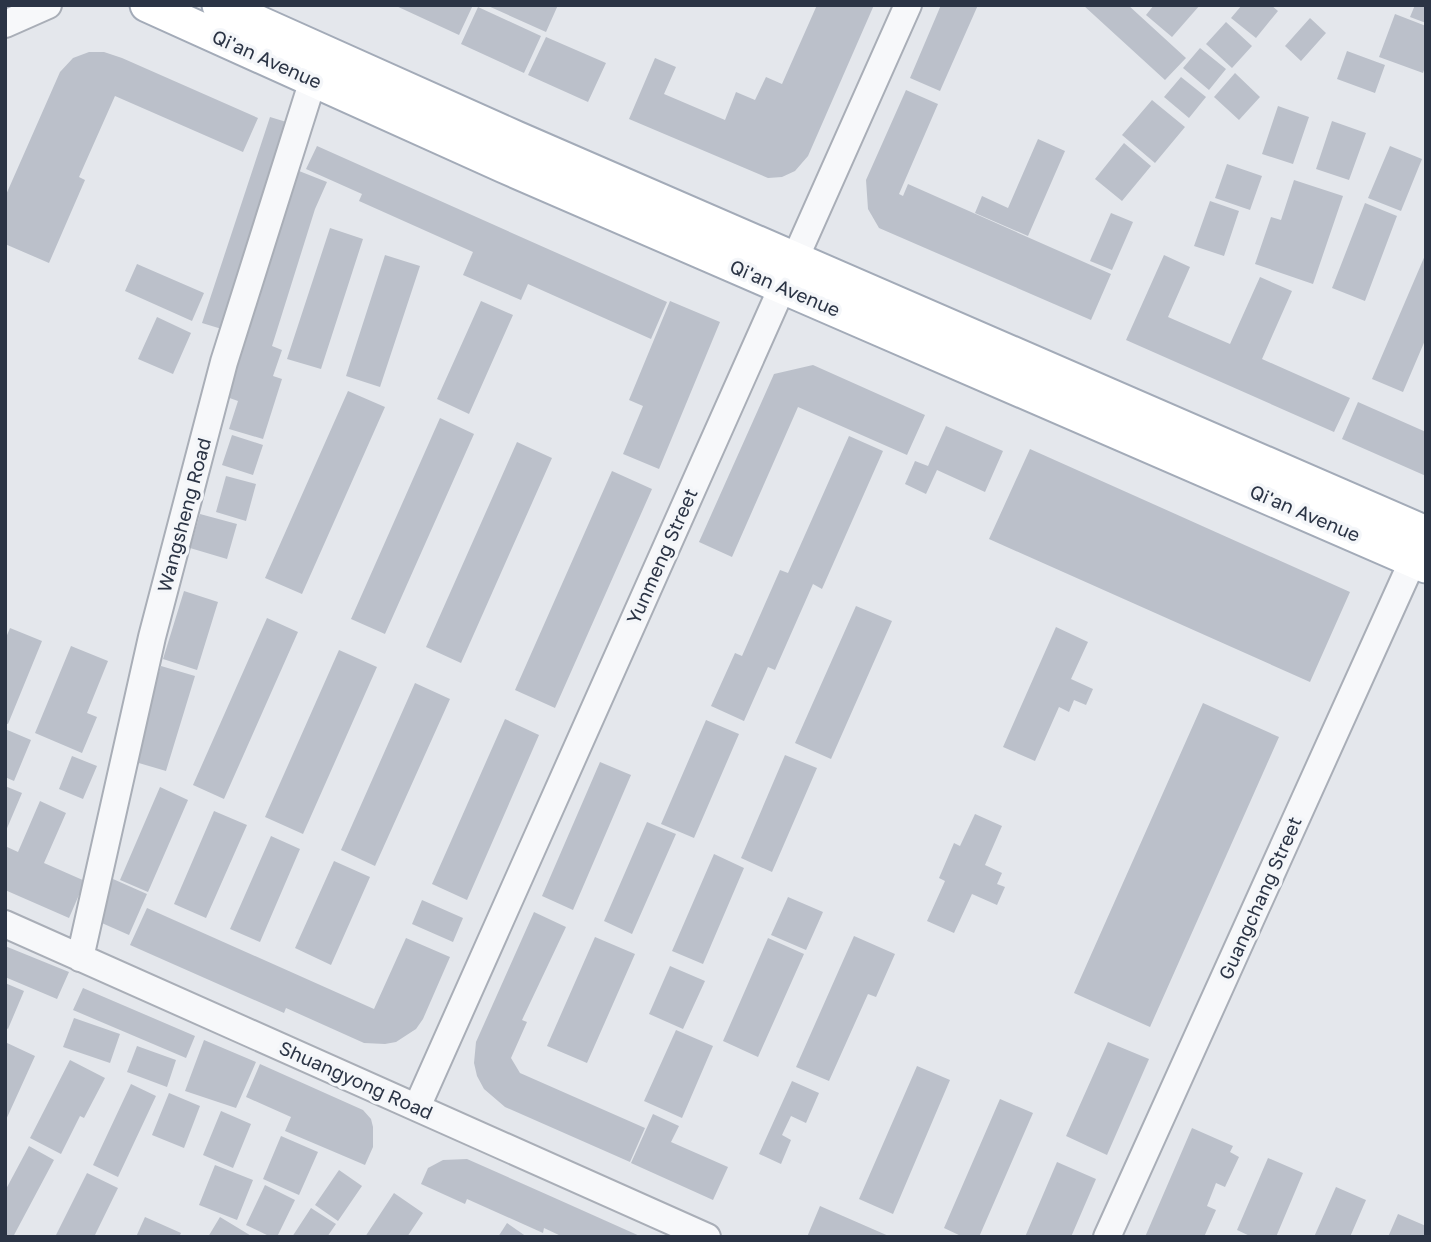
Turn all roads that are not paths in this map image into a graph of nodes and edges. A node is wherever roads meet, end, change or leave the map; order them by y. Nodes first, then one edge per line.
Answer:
1 (48, 5) edge
2 (147, 5) edge
3 (219, 5) edge
4 (908, 5) edge
5 (5, 24) edge
6 (313, 80) junction
7 (789, 273) junction
8 (1422, 553) edge
9 (5, 924) edge
10 (80, 958) junction
11 (416, 1107) junction
12 (707, 1237) edge
13 (1107, 1237) edge

1 - 5 street
2 - 6 main road, Qi'an Avenue
3 - 7 main road, Qi'an Avenue
4 - 7 street, Yunmeng Street
6 - 7 main road, Qi'an Avenue
6 - 10 street, Wangsheng Road
7 - 8 main road, Qi'an Avenue
7 - 11 street, Yunmeng Street
8 - 13 street, Guangchang Street
9 - 10 street, Shuangyong Road
10 - 11 street, Shuangyong Road
11 - 12 street, Shuangyong Road

